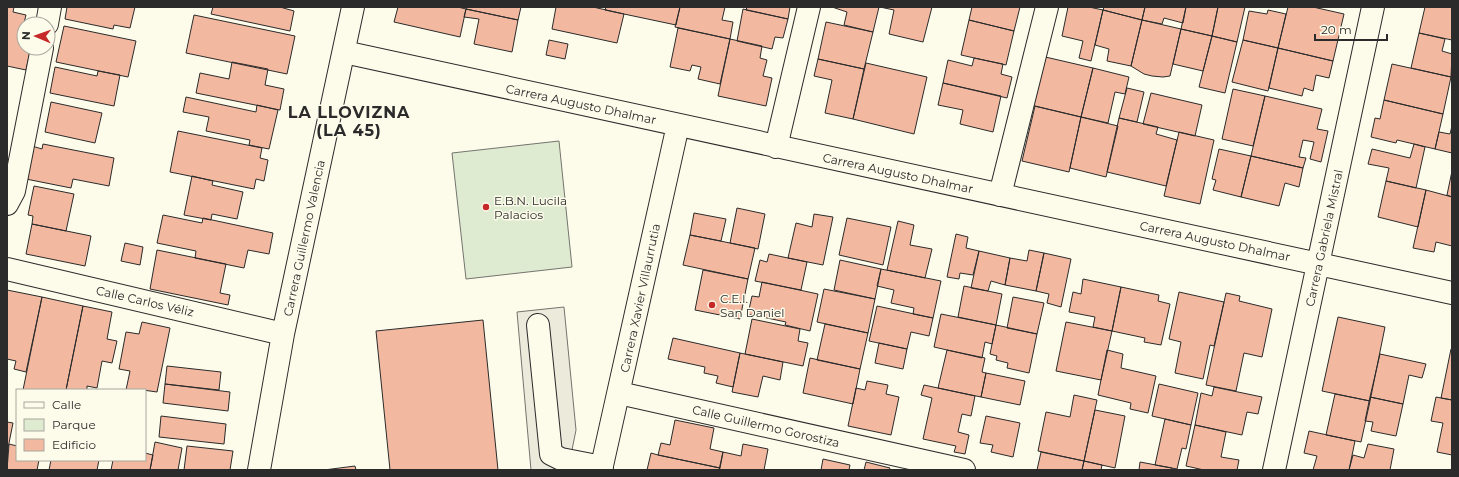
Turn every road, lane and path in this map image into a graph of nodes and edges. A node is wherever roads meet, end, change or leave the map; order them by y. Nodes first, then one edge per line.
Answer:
1 (353, 7) edge
2 (809, 7) edge
3 (1047, 7) edge
4 (1374, 7) edge
5 (344, 52) junction
6 (40, 56) edge
7 (678, 125) junction
8 (776, 147) junction
9 (1000, 195) junction
10 (7, 204) edge
11 (1318, 263) junction
12 (7, 269) edge
13 (1452, 293) edge
14 (538, 325) dead end
15 (283, 334) junction
16 (619, 393) junction
17 (912, 464) edge
18 (602, 468) edge
19 (259, 470) edge
20 (964, 470) edge
21 (1274, 470) edge

1 - 5 street, Carrera Guillermo Valencia
2 - 8 street
3 - 9 street
4 - 11 street, Carrera Gabriela Mistral
5 - 7 street, Carrera Augusto Dhalmar
5 - 15 street, Carrera Guillermo Valencia
6 - 10 street
7 - 8 street, Carrera Augusto Dhalmar
7 - 16 street, Carrera Xavier Villaurrutia
8 - 9 street, Carrera Augusto Dhalmar
9 - 11 street, Carrera Augusto Dhalmar
11 - 13 street, Carrera Augusto Dhalmar
11 - 21 street, Carrera Gabriela Mistral
12 - 15 street, Calle Carlos Véliz
14 - 18 street
15 - 19 street, Carrera Guillermo Valencia
16 - 17 street, Calle Guillermo Gorostiza
16 - 18 street, Carrera Xavier Villaurrutia
17 - 20 street, Calle Guillermo Gorostiza

